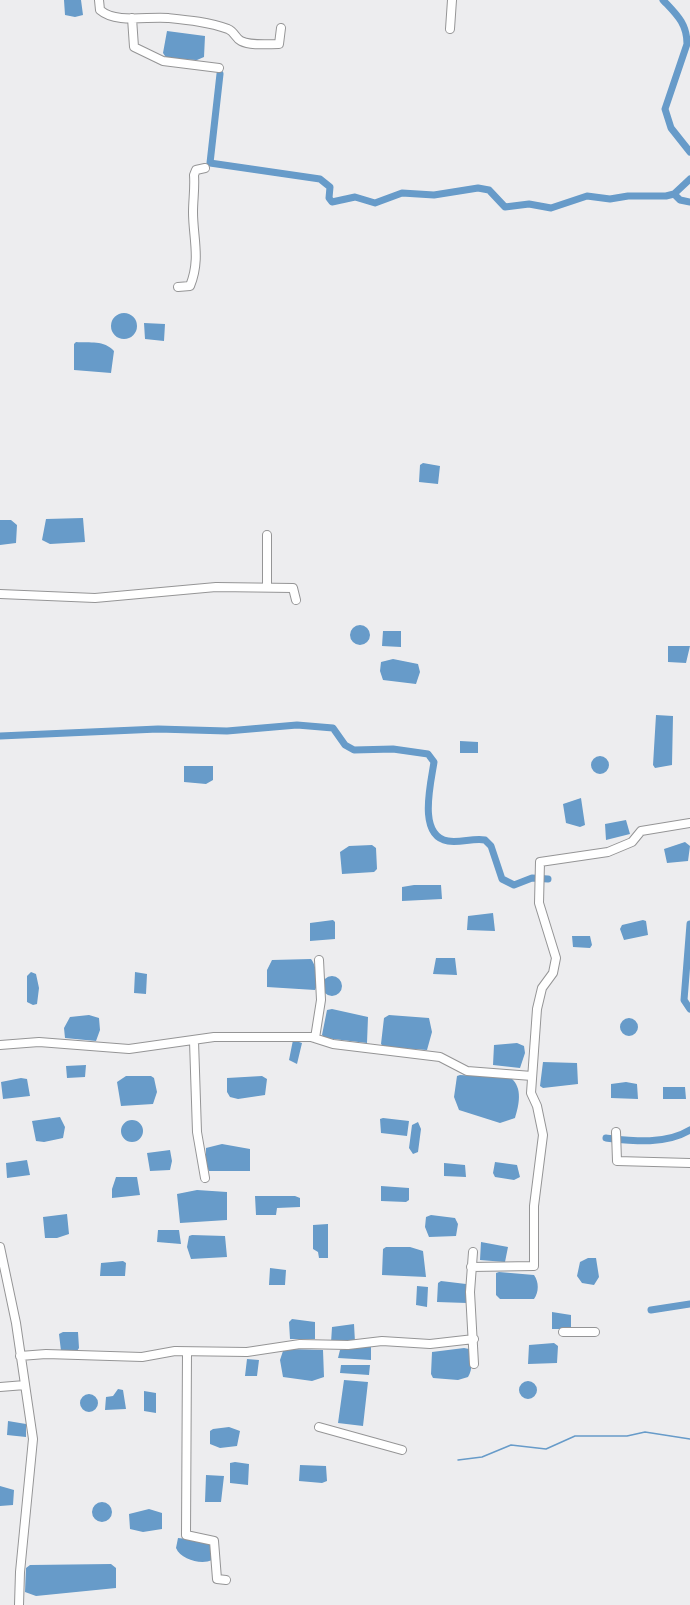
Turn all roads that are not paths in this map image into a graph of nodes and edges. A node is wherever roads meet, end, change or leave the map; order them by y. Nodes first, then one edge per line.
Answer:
1 (99, 0) edge
2 (452, 0) edge
3 (132, 18) junction
4 (280, 28) dead end
5 (450, 29) dead end
6 (219, 68) dead end
7 (205, 168) dead end
8 (178, 287) dead end
9 (267, 535) dead end
10 (267, 586) junction
11 (0, 594) edge
12 (296, 600) dead end
13 (690, 823) edge
14 (319, 960) dead end
15 (315, 1038) junction
16 (194, 1041) junction
17 (0, 1045) edge
18 (532, 1076) junction
19 (616, 1132) dead end
20 (690, 1163) edge
21 (205, 1178) dead end
22 (0, 1247) edge
23 (473, 1252) dead end
24 (471, 1267) junction
25 (563, 1332) dead end
26 (595, 1332) dead end
27 (474, 1339) junction
28 (187, 1352) junction
29 (20, 1356) junction
30 (474, 1364) dead end
31 (26, 1385) junction
32 (0, 1388) edge
33 (319, 1427) dead end
34 (402, 1450) dead end
35 (226, 1580) dead end
36 (19, 1605) edge

1 - 3 street
2 - 5 street
3 - 4 street
3 - 6 street
7 - 8 street
9 - 10 street
10 - 11 street
10 - 12 street
13 - 18 street
14 - 15 street
15 - 16 street
15 - 18 street
16 - 17 street
16 - 21 street
18 - 24 street
19 - 20 street
22 - 29 street
23 - 24 street
24 - 27 street
25 - 26 street
27 - 28 street
27 - 30 street
28 - 29 street
28 - 35 street
29 - 31 street
31 - 32 street
31 - 36 street
33 - 34 street

